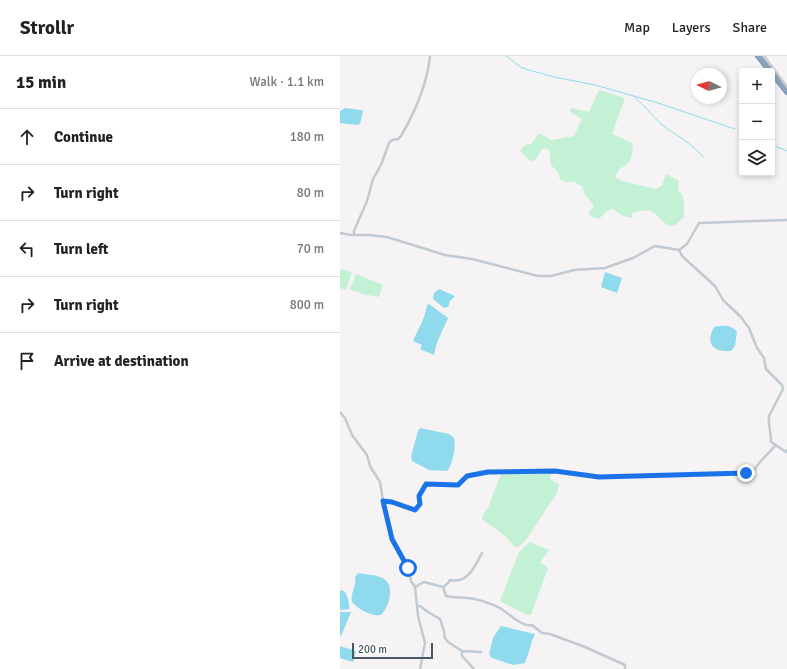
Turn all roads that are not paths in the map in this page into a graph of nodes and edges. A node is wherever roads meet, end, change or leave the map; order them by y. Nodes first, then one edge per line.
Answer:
1 (430, 56) edge
2 (758, 56) edge
3 (764, 56) edge
4 (768, 68) edge
5 (775, 77) edge
6 (787, 87) edge
7 (787, 92) edge
8 (787, 220) edge
9 (340, 233) edge
10 (354, 235) junction
11 (680, 250) junction
12 (340, 412) edge
13 (776, 445) junction
14 (787, 450) edge
15 (383, 501) junction
16 (482, 553) dead end
17 (415, 587) junction
18 (443, 587) junction
19 (417, 606) junction
20 (462, 650) junction
21 (481, 652) dead end
22 (420, 669) edge
23 (474, 669) edge
24 (625, 669) edge

1 - 10 street
2 - 4 highway
3 - 6 street
5 - 7 highway
8 - 11 street
9 - 10 street
10 - 11 street
11 - 13 street
12 - 15 street
13 - 14 street
13 - 15 street
15 - 17 street
16 - 18 street
17 - 18 street
17 - 19 street
18 - 24 street
19 - 20 street
19 - 22 street
20 - 21 street
20 - 23 street

